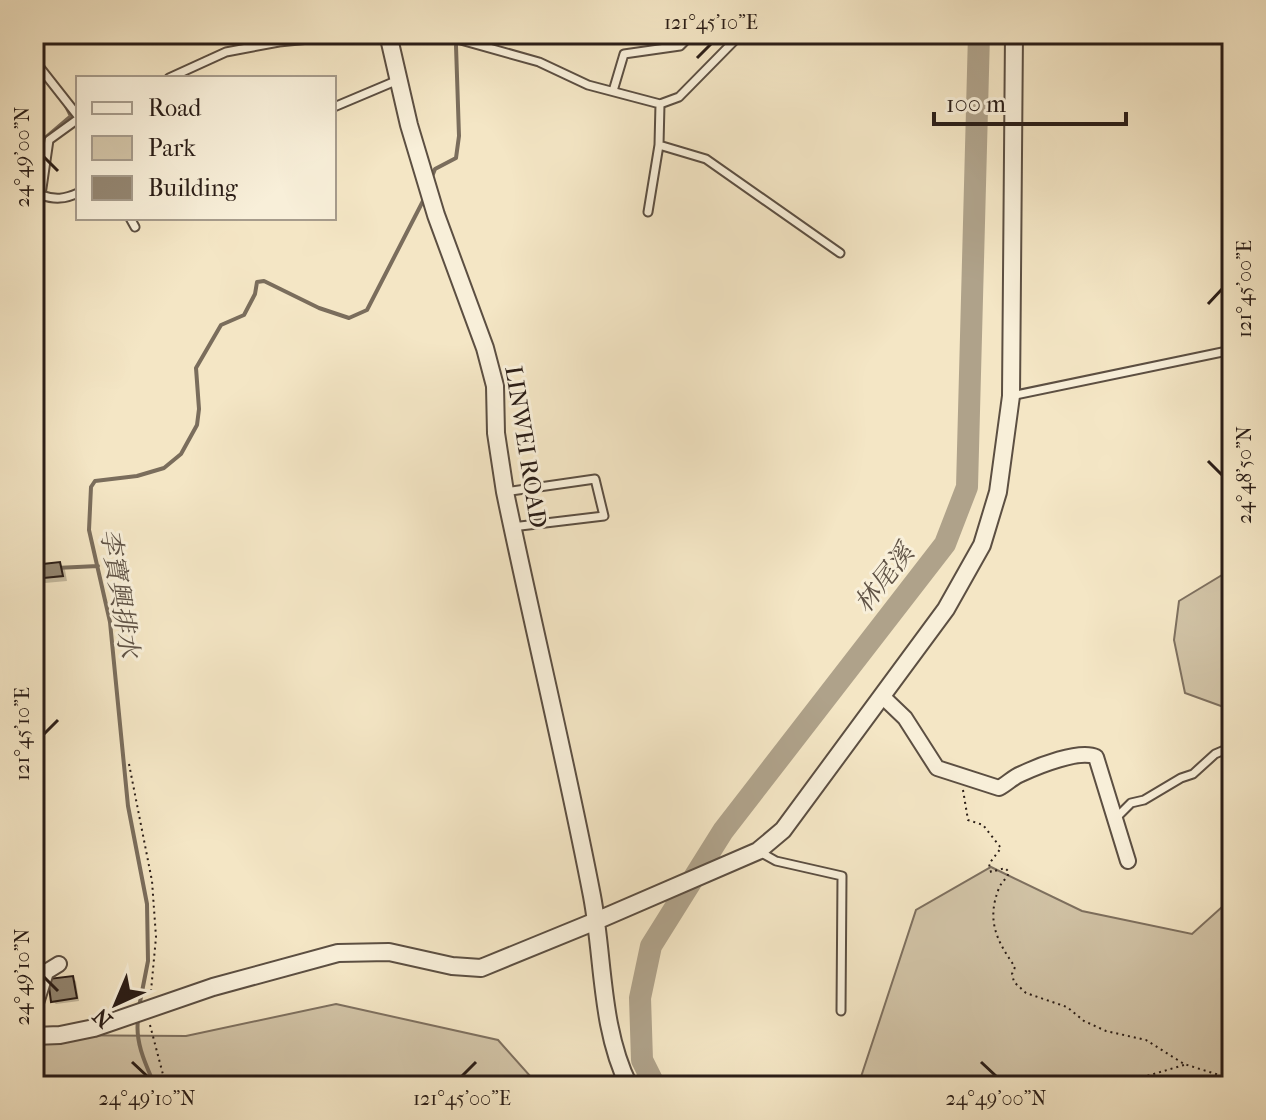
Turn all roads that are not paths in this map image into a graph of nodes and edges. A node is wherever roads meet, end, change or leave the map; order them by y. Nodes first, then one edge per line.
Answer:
1 (360, 34) edge
2 (388, 34) edge
3 (423, 34) edge
4 (692, 34) edge
5 (741, 34) edge
6 (1014, 34) edge
7 (34, 60) edge
8 (173, 76) edge
9 (398, 80) junction
10 (613, 91) junction
11 (660, 104) junction
12 (336, 106) edge
13 (76, 115) edge
14 (76, 120) edge
15 (659, 145) junction
16 (76, 194) edge
17 (41, 195) junction
18 (34, 208) edge
19 (648, 212) dead end
20 (131, 220) edge
21 (135, 227) dead end
22 (34, 228) edge
23 (34, 235) edge
24 (840, 253) dead end
25 (1232, 350) edge
26 (1011, 396) junction
27 (505, 492) junction
28 (512, 527) junction
29 (882, 696) junction
30 (1229, 748) dead end
31 (1116, 818) junction
32 (758, 851) junction
33 (1128, 861) dead end
34 (596, 921) junction
35 (59, 964) dead end
36 (34, 1009) edge
37 (841, 1011) dead end
38 (34, 1036) edge
39 (629, 1086) edge

1 - 8 lane
2 - 9 street, LINWEI ROAD
3 - 10 lane
4 - 10 lane
5 - 11 lane
6 - 26 street
7 - 13 lane
9 - 12 lane
9 - 27 street, LINWEI ROAD
10 - 11 lane
11 - 15 lane
14 - 17 lane
15 - 19 lane
15 - 24 lane
16 - 17 lane
17 - 18 lane
20 - 21 lane
22 - 23 lane
25 - 26 lane
26 - 29 street
27 - 28 street, LINWEI ROAD
27 - 28 lane
28 - 34 street, LINWEI ROAD
29 - 31 street
29 - 32 street
30 - 31 lane
31 - 33 street
32 - 34 street
32 - 37 lane
34 - 38 street
34 - 39 street, LINWEI ROAD
35 - 36 street

